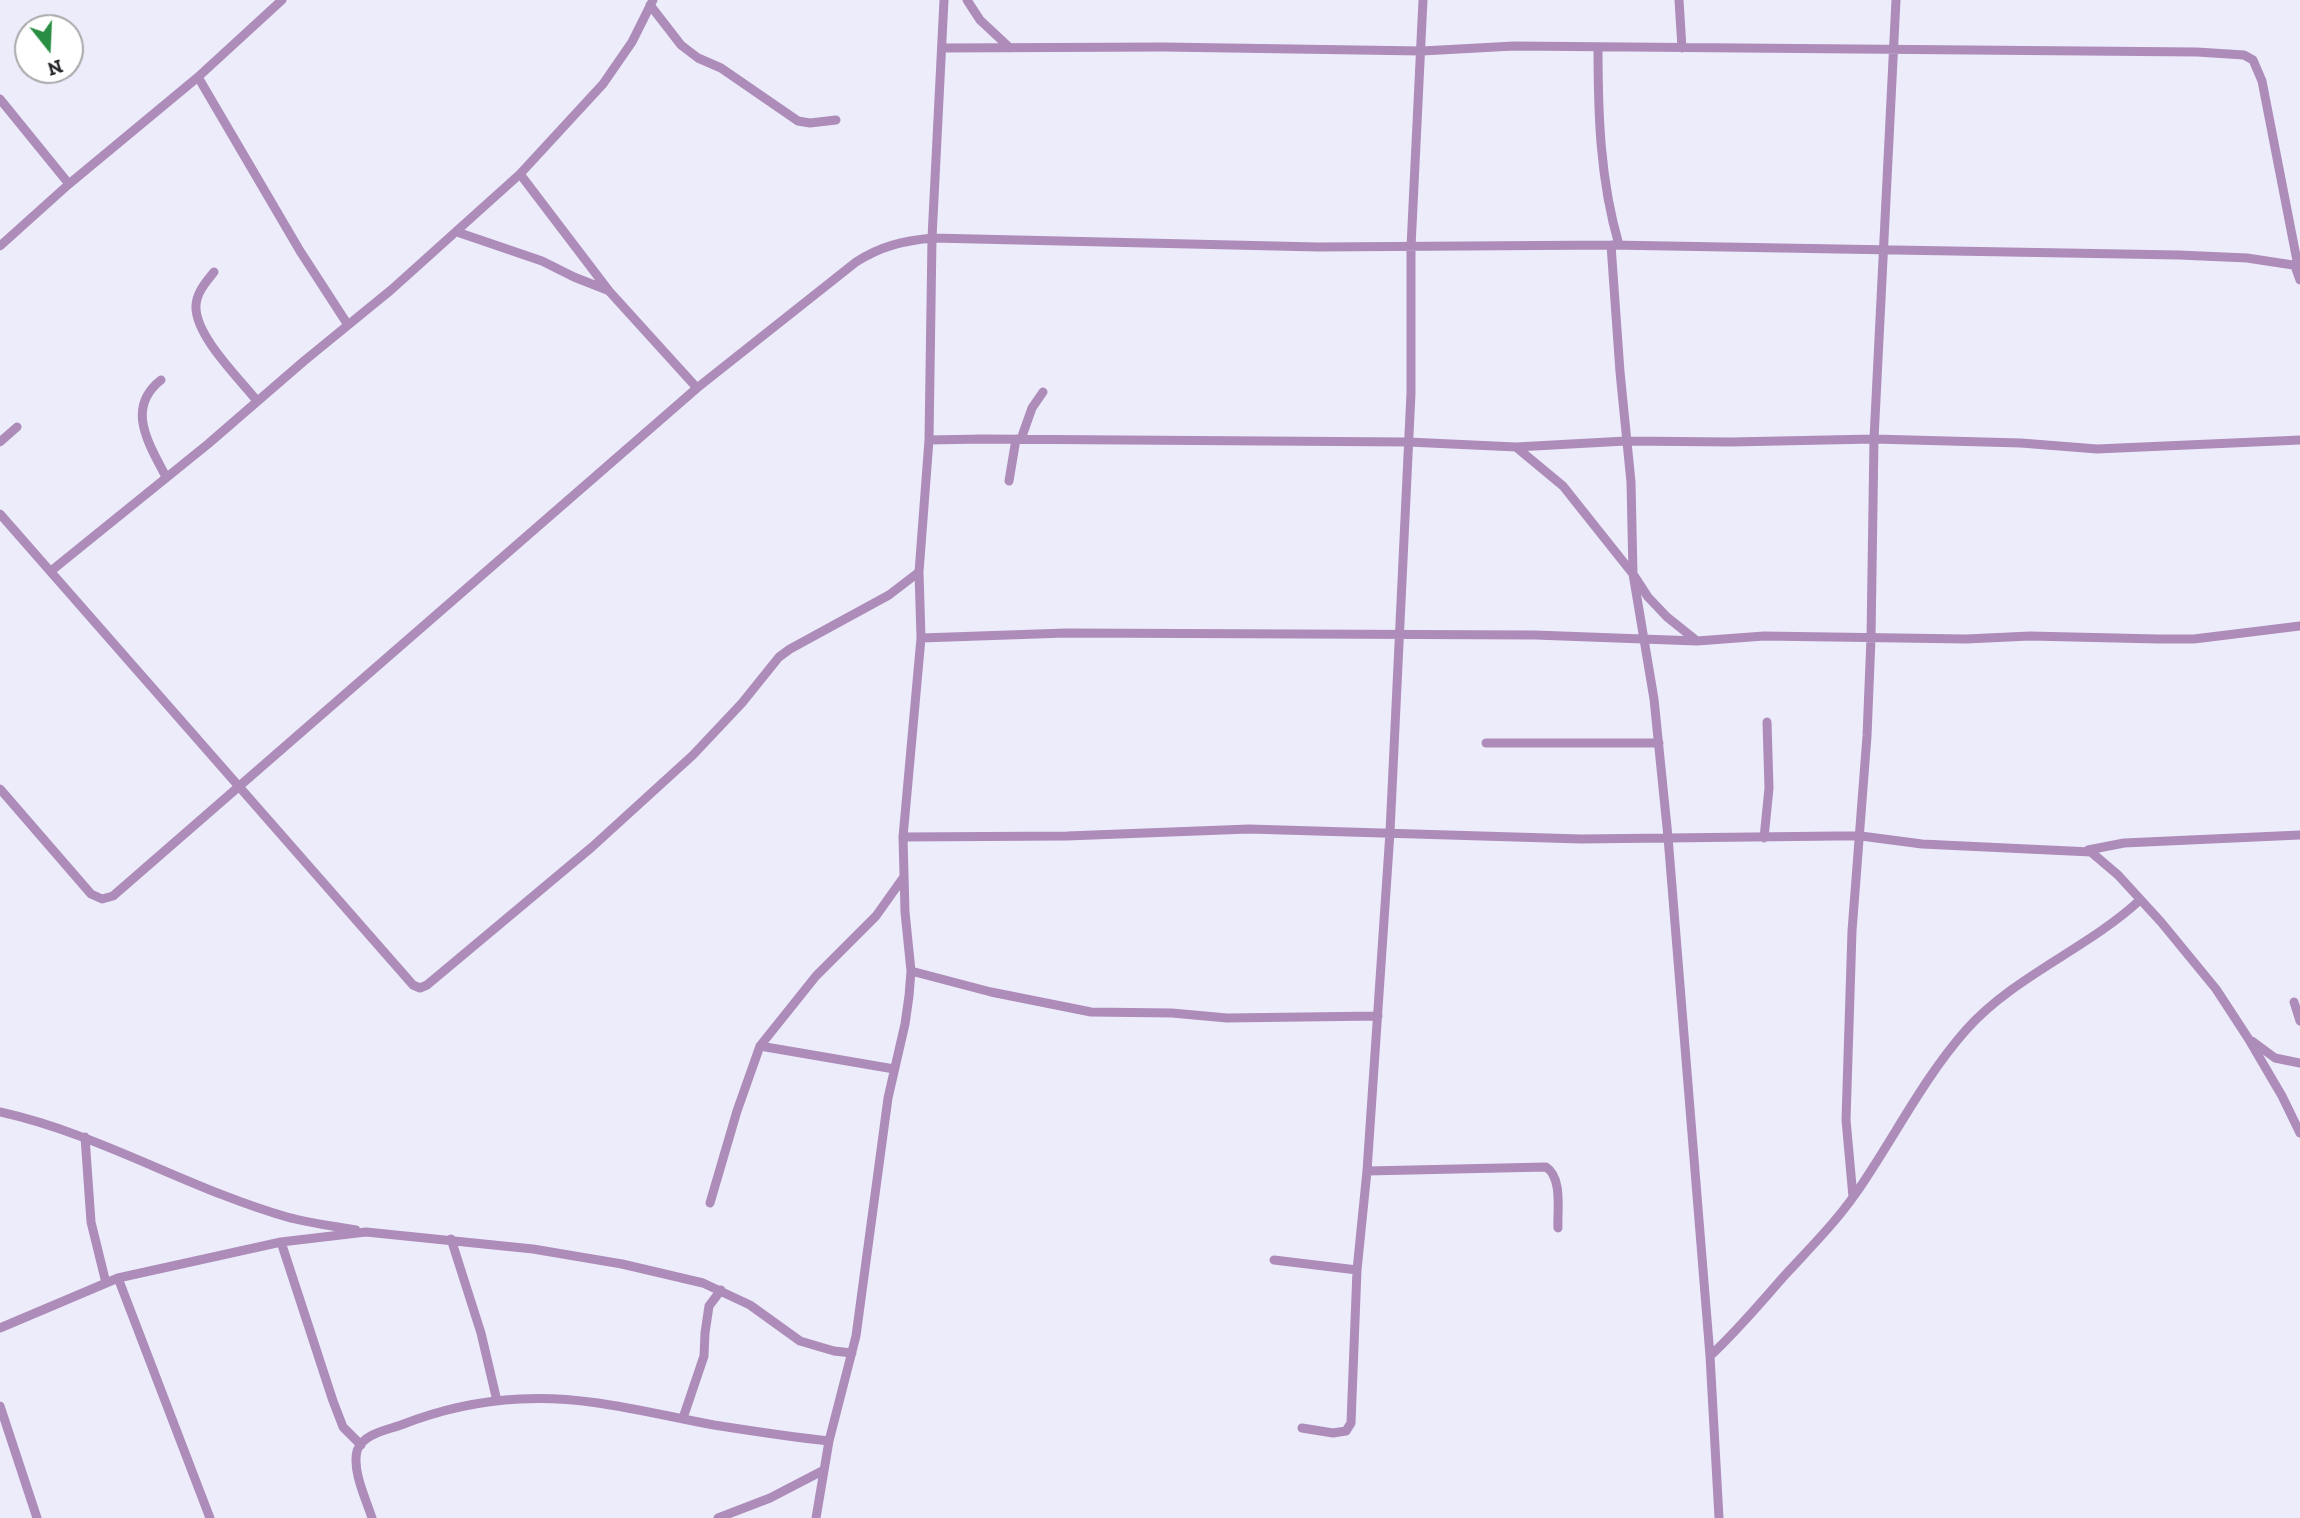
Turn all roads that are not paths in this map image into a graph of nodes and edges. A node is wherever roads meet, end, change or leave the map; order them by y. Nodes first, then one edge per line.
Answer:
1 (944, 0) edge
2 (967, 0) edge
3 (1423, 0) edge
4 (1679, 0) edge
5 (1896, 0) edge
6 (276, 2) edge
7 (652, 2) edge
8 (1598, 47) junction
9 (942, 48) junction
10 (1010, 48) junction
11 (1682, 48) junction
12 (1422, 51) junction
13 (1893, 51) junction
14 (198, 77) junction
15 (0, 99) edge
16 (836, 120) dead end
17 (520, 174) junction
18 (69, 184) junction
19 (457, 232) junction
20 (932, 238) junction
21 (1615, 245) junction
22 (0, 246) edge
23 (1411, 247) junction
24 (1882, 250) junction
25 (2298, 266) edge
26 (214, 272) dead end
27 (2300, 280) edge
28 (609, 290) junction
29 (348, 326) junction
30 (161, 380) dead end
31 (697, 388) junction
32 (1044, 392) dead end
33 (257, 401) junction
34 (17, 427) dead end
35 (1019, 439) junction
36 (1874, 439) junction
37 (929, 440) junction
38 (2300, 440) edge
39 (1626, 441) junction
40 (0, 442) edge
41 (1408, 442) junction
42 (1516, 447) junction
43 (166, 477) junction
44 (1009, 481) dead end
45 (0, 514) edge
46 (51, 571) junction
47 (919, 572) junction
48 (1633, 574) junction
49 (2300, 626) edge
50 (1399, 635) junction
51 (921, 638) junction
52 (1644, 638) junction
53 (1871, 638) junction
54 (1697, 641) junction
55 (1767, 722) dead end
56 (1486, 743) dead end
57 (1659, 743) junction
58 (238, 786) junction
59 (0, 789) edge
60 (1390, 832) junction
61 (2300, 835) edge
62 (903, 836) junction
63 (1861, 836) junction
64 (1668, 838) junction
65 (1764, 838) junction
66 (2083, 851) junction
67 (904, 878) junction
68 (2140, 900) junction
69 (911, 971) junction
70 (2294, 1002) dead end
71 (1378, 1016) junction
72 (2300, 1021) edge
73 (2248, 1038) junction
74 (760, 1046) junction
75 (2300, 1062) edge
76 (894, 1069) junction
77 (0, 1112) edge
78 (2300, 1133) edge
79 (85, 1137) junction
80 (1367, 1171) junction
81 (1853, 1197) junction
82 (710, 1203) dead end
83 (1558, 1228) dead end
84 (366, 1232) junction
85 (451, 1239) junction
86 (281, 1242) junction
87 (1274, 1260) dead end
88 (1357, 1270) junction
89 (118, 1278) junction
90 (106, 1283) junction
91 (721, 1290) junction
92 (0, 1328) edge
93 (852, 1353) junction
94 (1710, 1356) junction
95 (497, 1401) junction
96 (0, 1406) edge
97 (683, 1418) junction
98 (1302, 1428) dead end
99 (829, 1441) junction
100 (360, 1445) junction
101 (824, 1470) junction
102 (37, 1518) edge
103 (210, 1518) edge
104 (372, 1518) edge
105 (718, 1518) edge
106 (816, 1518) edge
107 (1718, 1518) edge

1 - 9 street
2 - 10 street
3 - 12 street
4 - 11 street
5 - 13 street
6 - 14 street
7 - 16 street
7 - 17 street
8 - 11 street
8 - 12 street
8 - 21 street
9 - 10 street
9 - 20 street
10 - 12 street
11 - 13 street
12 - 23 street
13 - 24 street
13 - 25 street
14 - 18 street
14 - 29 street
15 - 18 street
17 - 19 street
17 - 28 street
18 - 22 street
19 - 28 street
19 - 29 street
20 - 23 street
20 - 31 street
20 - 37 street
21 - 23 street
21 - 24 street
21 - 39 street
23 - 41 street
24 - 25 street
24 - 36 street
25 - 27 street
26 - 33 street
28 - 31 street
29 - 33 street
30 - 43 street
31 - 58 street
32 - 35 street
33 - 43 street
34 - 40 street
35 - 37 street
35 - 41 street
35 - 44 street
36 - 38 street
36 - 39 street
36 - 53 street
37 - 47 street
39 - 42 street
39 - 48 street
41 - 42 street
41 - 50 street
42 - 48 street
43 - 46 street
45 - 46 street
46 - 58 street
47 - 51 street
47 - 58 street
48 - 52 street
48 - 54 street
49 - 53 street
50 - 51 street
50 - 52 street
50 - 60 street
51 - 62 street
52 - 54 street
52 - 57 street
53 - 54 street
53 - 63 street
55 - 65 street
56 - 57 street
57 - 64 street
58 - 59 street
60 - 62 street
60 - 64 street
60 - 71 street
61 - 66 street
62 - 67 street
63 - 65 street
63 - 66 street
63 - 81 street
64 - 65 street
64 - 94 street
66 - 68 street
67 - 69 street
67 - 74 street
68 - 73 street
68 - 81 street
69 - 71 street
69 - 76 street
70 - 72 street
71 - 80 street
73 - 75 street
73 - 78 street
74 - 76 street
74 - 82 street
76 - 93 street
77 - 79 street
79 - 84 street
79 - 90 street
80 - 83 street
80 - 88 street
81 - 94 street
84 - 85 street
84 - 86 street
85 - 91 street
85 - 95 street
86 - 89 street
86 - 100 street
87 - 88 street
88 - 98 street
89 - 90 street
89 - 103 street
90 - 92 street
91 - 93 street
91 - 97 street
93 - 99 street
94 - 107 street
95 - 97 street
95 - 100 street
96 - 102 street
97 - 99 street
99 - 101 street
100 - 104 street
101 - 105 street
101 - 106 street

